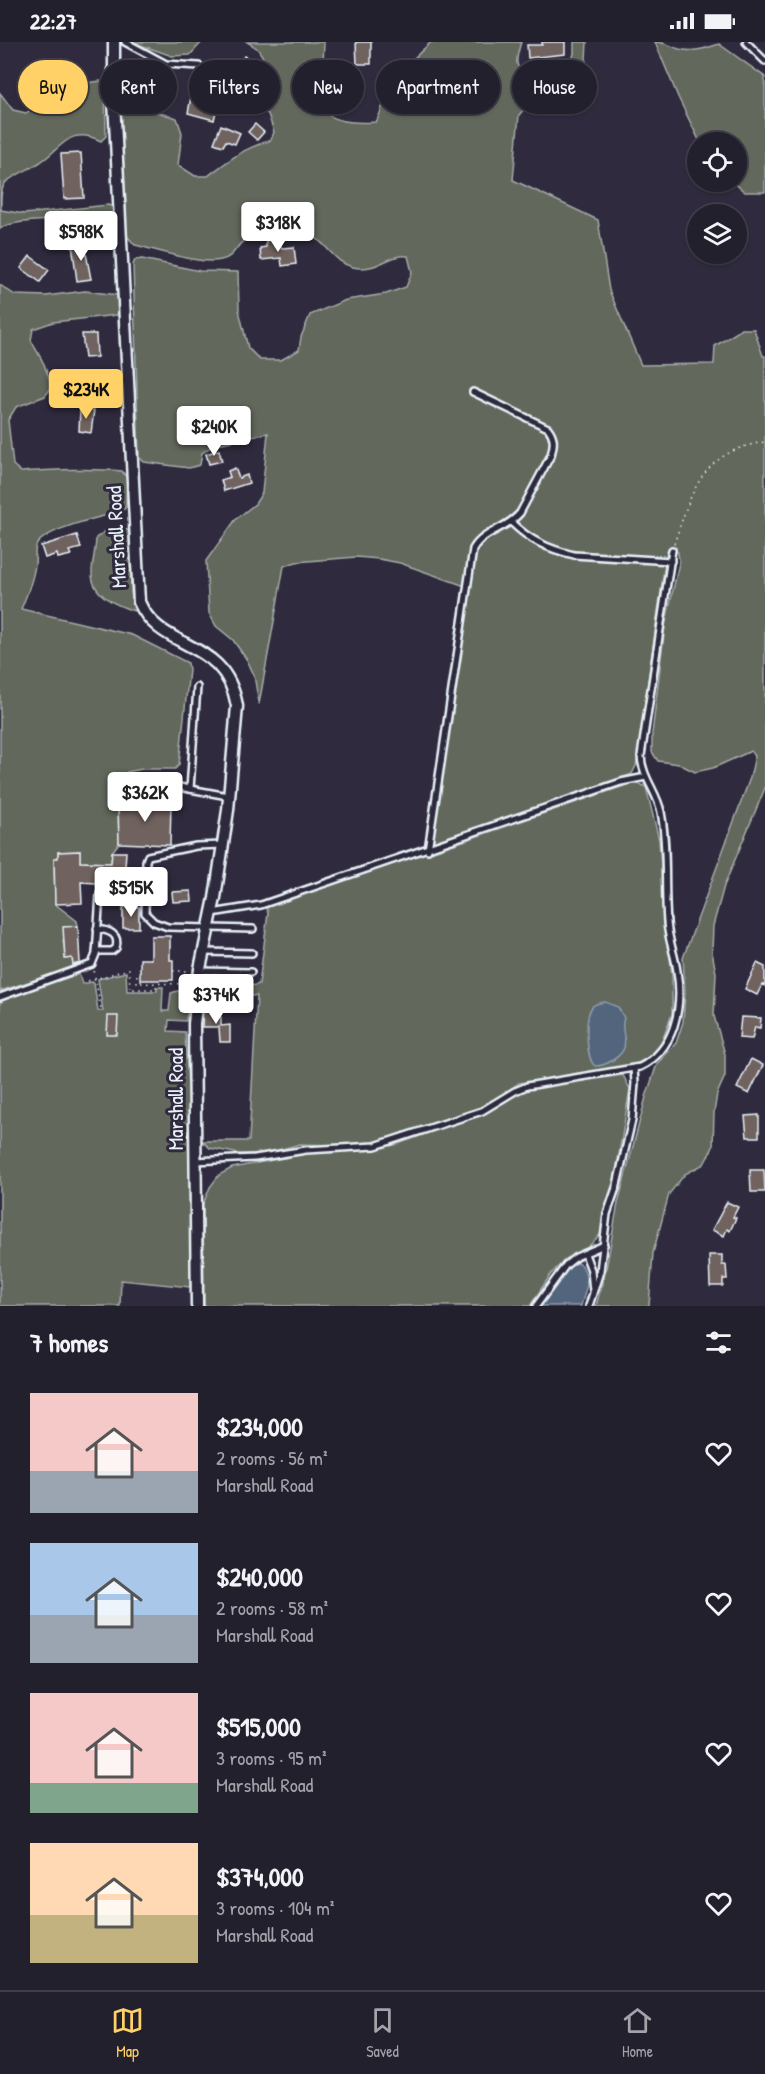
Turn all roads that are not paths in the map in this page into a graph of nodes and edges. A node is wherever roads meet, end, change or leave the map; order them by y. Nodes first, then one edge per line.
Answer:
1 (114, 42) edge
2 (125, 42) edge
3 (746, 42) edge
4 (765, 61) edge
5 (189, 65) edge
6 (473, 392) dead end
7 (511, 522) junction
8 (672, 550) road end
9 (671, 561) junction
10 (197, 687) dead end
11 (646, 777) junction
12 (132, 785) dead end
13 (190, 789) junction
14 (229, 796) junction
15 (223, 845) junction
16 (428, 850) junction
17 (145, 892) junction
18 (212, 913) junction
19 (209, 928) junction
20 (97, 929) junction
21 (253, 929) dead end
22 (96, 951) junction
23 (204, 952) junction
24 (252, 953) dead end
25 (200, 970) junction
26 (251, 972) dead end
27 (0, 997) edge
28 (634, 1068) junction
29 (195, 1161) junction
30 (604, 1245) junction
31 (585, 1254) junction
32 (593, 1292) junction
33 (197, 1306) edge
34 (536, 1306) edge
35 (589, 1306) edge

1 - 14 street, Marshall Road
2 - 5 lane
3 - 4 lane
6 - 7 lane
7 - 9 lane
7 - 16 lane
8 - 9 lane
9 - 11 lane
10 - 13 lane
11 - 16 lane
11 - 28 lane
12 - 13 lane
13 - 14 lane
14 - 15 street, Marshall Road
15 - 17 lane
15 - 18 street, Marshall Road
16 - 18 lane
17 - 19 lane
17 - 20 lane
18 - 19 street, Marshall Road
19 - 21 lane
19 - 23 street, Marshall Road
20 - 22 lane
20 - 22 lane
22 - 27 lane
23 - 24 lane
23 - 25 street, Marshall Road
25 - 26 lane
25 - 29 street, Marshall Road
28 - 29 lane
28 - 30 lane
29 - 33 street, Marshall Road
30 - 31 lane
30 - 32 lane
31 - 32 lane
31 - 34 lane
32 - 35 lane

